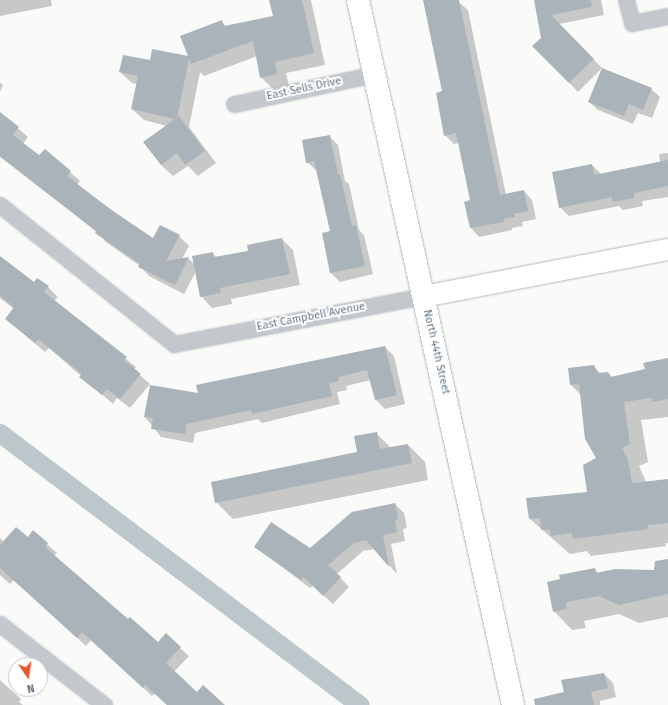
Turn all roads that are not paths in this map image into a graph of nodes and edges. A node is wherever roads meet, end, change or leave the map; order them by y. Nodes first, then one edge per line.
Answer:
1 (358, 0) edge
2 (626, 0) edge
3 (668, 16) edge
4 (375, 74) junction
5 (234, 104) dead end
6 (0, 205) edge
7 (668, 249) edge
8 (423, 296) junction
9 (0, 624) edge
10 (104, 705) edge
11 (513, 705) edge

1 - 4 main road, North 44th Street
2 - 3 street
4 - 5 street, East Sells Drive
4 - 8 main road, North 44th Street
6 - 8 street, East Campbell Avenue
7 - 8 street, East Campbell Avenue
8 - 11 main road, North 44th Street
9 - 10 street

